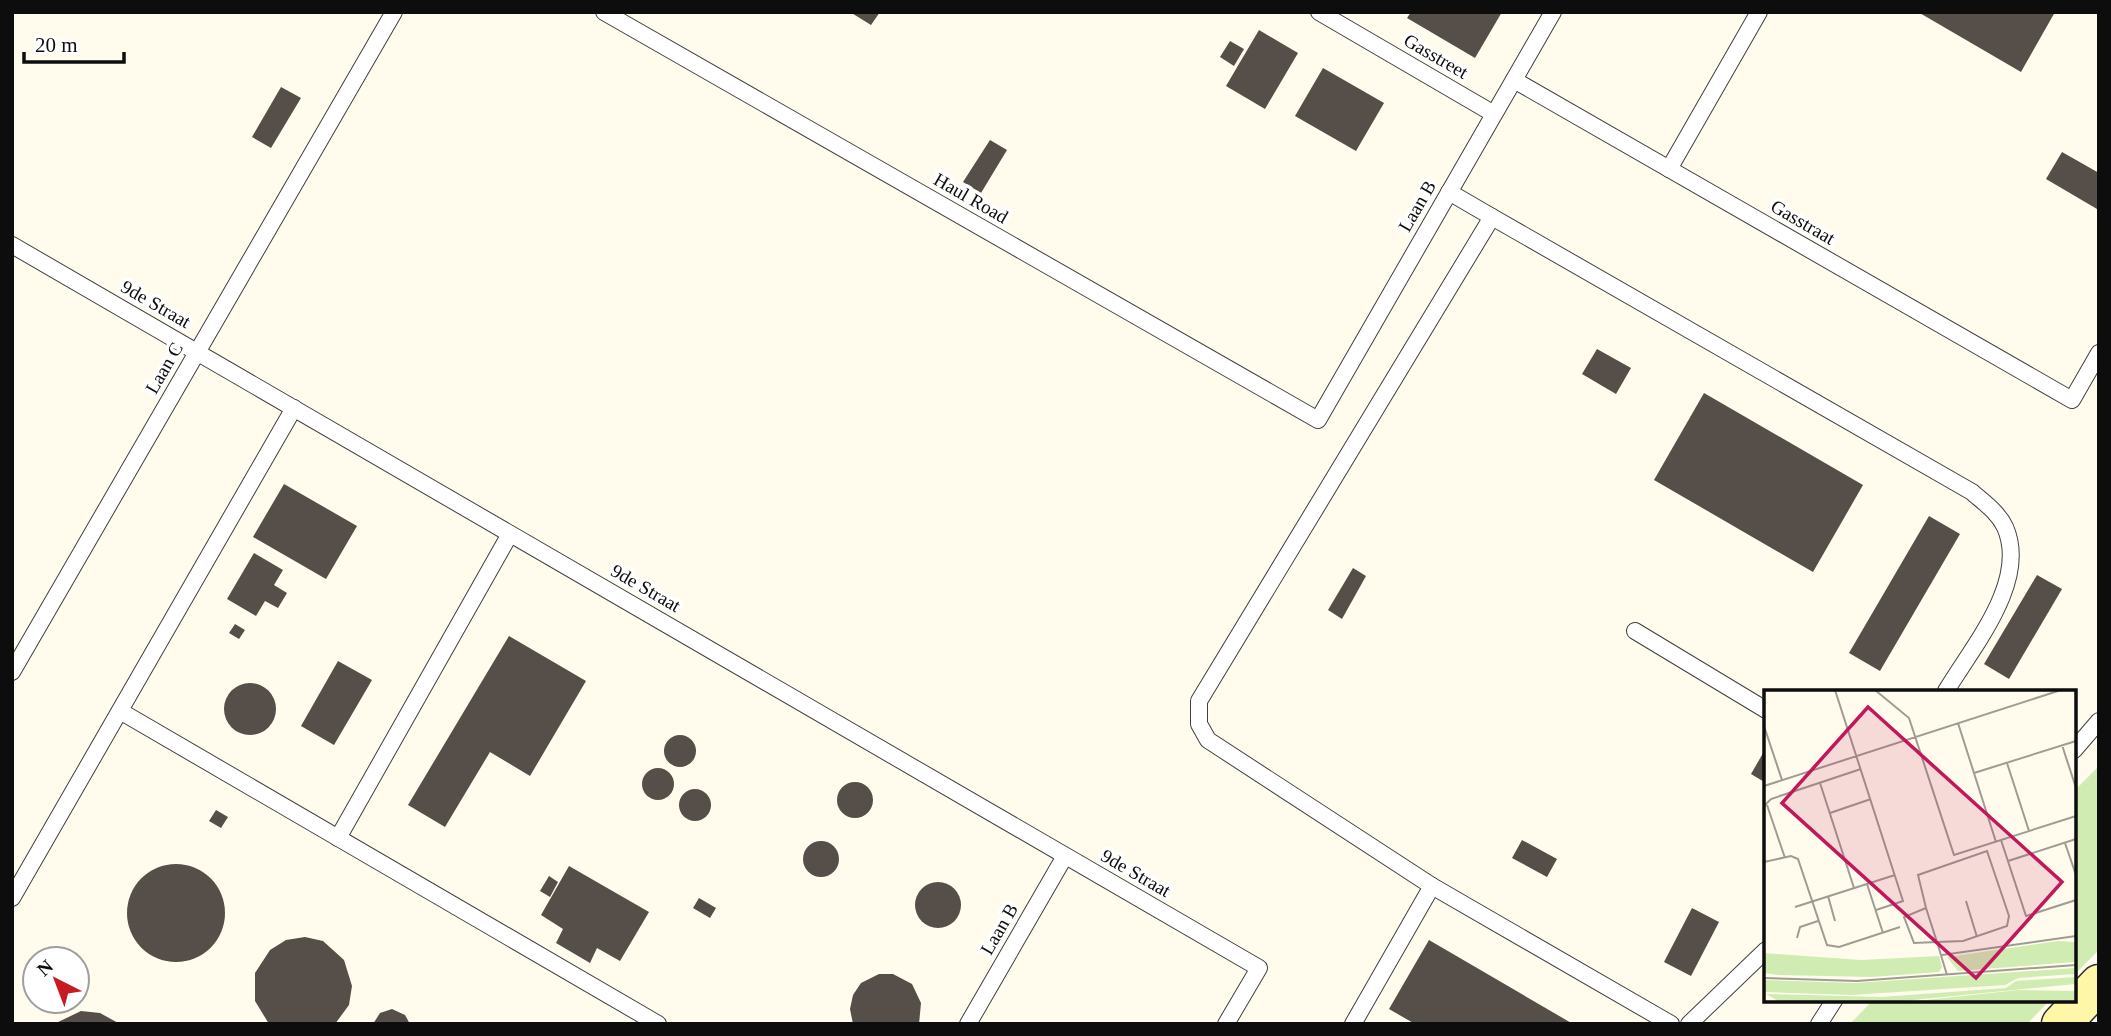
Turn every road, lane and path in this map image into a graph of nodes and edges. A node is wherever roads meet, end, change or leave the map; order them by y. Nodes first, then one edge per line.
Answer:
1 (394, 12) edge
2 (604, 12) edge
3 (1319, 12) edge
4 (1553, 12) edge
5 (1759, 12) edge
6 (1514, 80) junction
7 (1494, 114) junction
8 (1669, 169) junction
9 (1449, 192) junction
10 (1492, 217) junction
11 (12, 245) edge
12 (197, 352) junction
13 (2099, 353) edge
14 (294, 408) junction
15 (1318, 420) joint
16 (510, 534) junction
17 (1635, 631) dead end
18 (12, 672) edge
19 (1947, 690) edge
20 (1764, 709) edge
21 (120, 711) junction
22 (2099, 721) edge
23 (2076, 748) edge
24 (338, 838) junction
25 (1065, 856) junction
26 (1432, 886) junction
27 (12, 898) edge
28 (1764, 952) edge
29 (2099, 984) edge
30 (1834, 1001) edge
31 (658, 1024) edge
32 (968, 1024) edge
33 (1226, 1024) edge
34 (1353, 1024) edge
35 (1671, 1024) edge
36 (1689, 1024) edge
37 (1819, 1024) edge
38 (2061, 1024) edge

1 - 12 lane, Laan C
2 - 15 lane, Haul Road
3 - 7 lane, Gasstreet
4 - 6 lane, Laan B
5 - 8 lane
6 - 7 lane, Laan B
6 - 8 lane, Gasstraat
7 - 9 lane, Laan B
8 - 13 lane, Gasstraat
9 - 10 lane
9 - 15 lane, Laan B
10 - 19 lane
10 - 26 lane
11 - 12 lane, 9de Straat
12 - 14 lane, 9de Straat
12 - 18 lane, Laan C
14 - 16 lane, 9de Straat
14 - 21 lane
16 - 24 lane
16 - 25 lane, 9de Straat
17 - 20 lane
21 - 24 lane
21 - 27 lane
22 - 23 lane
24 - 31 lane
25 - 32 lane, Laan B
25 - 33 lane, 9de Straat
26 - 34 lane
26 - 35 lane
28 - 36 lane
29 - 38 main road
30 - 37 lane

